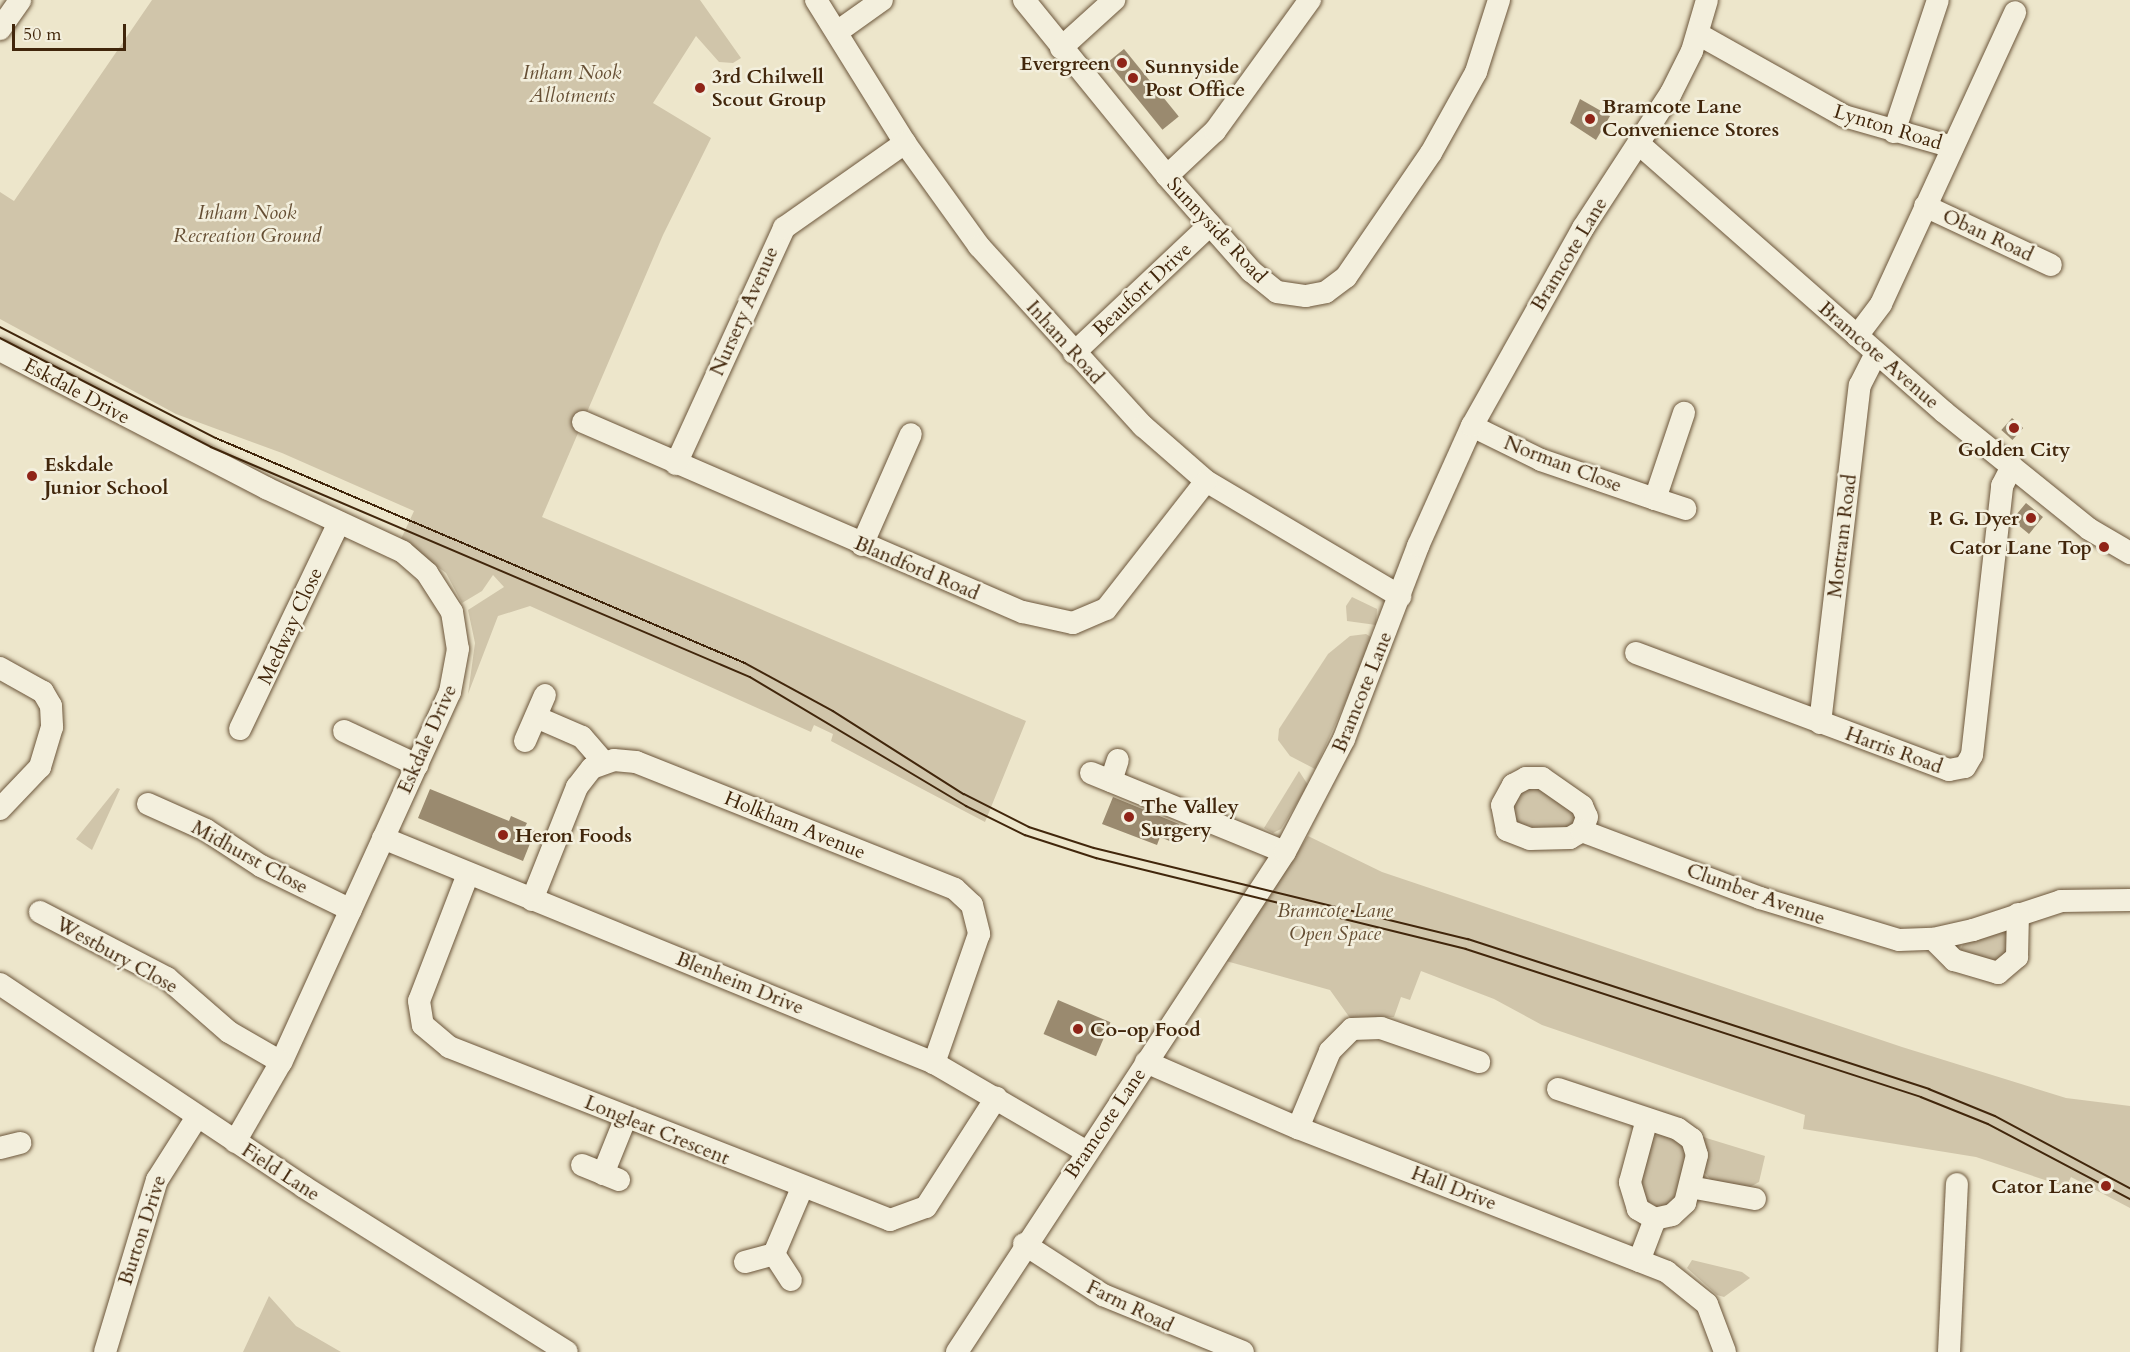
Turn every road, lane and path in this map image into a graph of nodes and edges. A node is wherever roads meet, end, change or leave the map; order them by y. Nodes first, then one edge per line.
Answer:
1 (20, 0) edge
2 (816, 0) edge
3 (882, 0) edge
4 (1024, 0) edge
5 (1114, 0) edge
6 (1310, 0) edge
7 (1498, 0) edge
8 (1707, 0) edge
9 (1938, 0) edge
10 (2015, 12) dead end
11 (0, 29) edge
12 (837, 32) junction
13 (1698, 34) junction
14 (1061, 48) junction
15 (1894, 132) junction
16 (905, 143) junction
17 (1639, 144) junction
18 (1953, 147) junction
19 (1167, 176) junction
20 (1925, 206) junction
21 (1210, 225) junction
22 (2051, 265) dead end
23 (1857, 336) junction
24 (0, 350) edge
25 (1074, 353) junction
26 (1876, 354) junction
27 (583, 422) dead end
28 (1472, 426) junction
29 (1686, 428) dead end
30 (911, 434) dead end
31 (676, 464) junction
32 (2012, 466) junction
33 (1206, 481) junction
34 (1655, 499) junction
35 (1685, 509) dead end
36 (339, 522) junction
37 (862, 545) junction
38 (2130, 553) edge
39 (1400, 596) junction
40 (1636, 653) dead end
41 (0, 668) edge
42 (545, 695) dead end
43 (536, 717) junction
44 (1820, 723) junction
45 (240, 729) dead end
46 (344, 731) dead end
47 (525, 741) dead end
48 (603, 762) junction
49 (417, 765) junction
50 (1106, 771) dead end
51 (148, 804) dead end
52 (0, 809) edge
53 (1582, 831) dead end
54 (383, 838) junction
55 (1285, 852) junction
56 (468, 874) junction
57 (532, 900) junction
58 (2130, 900) edge
59 (351, 910) junction
60 (39, 914) dead end
61 (2018, 914) junction
62 (1933, 939) junction
63 (0, 984) edge
64 (281, 1062) junction
65 (1146, 1062) junction
66 (1479, 1062) dead end
67 (934, 1063) junction
68 (1558, 1089) dead end
69 (996, 1098) junction
70 (197, 1117) junction
71 (626, 1117) junction
72 (1647, 1119) junction
73 (1298, 1128) junction
74 (235, 1142) junction
75 (1085, 1151) junction
76 (601, 1173) dead end
77 (1957, 1184) dead end
78 (1690, 1186) junction
79 (802, 1188) junction
80 (1755, 1199) dead end
81 (1655, 1219) junction
82 (1024, 1244) junction
83 (774, 1254) junction
84 (1639, 1261) junction
85 (745, 1263) dead end
86 (791, 1280) dead end
87 (105, 1352) edge
88 (567, 1352) edge
89 (957, 1352) edge
90 (1243, 1352) edge
91 (1725, 1352) edge
92 (1949, 1352) edge

1 - 11 street
2 - 12 street, Inham Road
3 - 12 street
4 - 14 street, Sunnyside Road
5 - 14 street
6 - 19 street
7 - 21 street, Sunnyside Road
8 - 13 street, Bramcote Lane
9 - 15 street
10 - 18 street
12 - 16 street, Inham Road
13 - 15 street, Lynton Road
13 - 17 street, Bramcote Lane
14 - 19 street, Sunnyside Road
15 - 18 street, Lynton Road
16 - 25 street, Inham Road
16 - 31 street, Nursery Avenue
17 - 23 street, Bramcote Avenue
17 - 28 street, Bramcote Lane
18 - 20 street
19 - 21 street, Sunnyside Road
20 - 22 street, Oban Road
20 - 23 street
21 - 25 street, Beaufort Drive
23 - 26 street, Bramcote Avenue
24 - 36 street, Eskdale Drive
25 - 33 street, Inham Road
26 - 32 street, Bramcote Avenue
26 - 44 street, Mottram Road
27 - 31 street, Blandford Road
28 - 34 street, Norman Close
28 - 39 street, Bramcote Lane
29 - 34 street
30 - 37 street
31 - 37 street, Blandford Road
32 - 38 street, Bramcote Avenue
32 - 44 street, Harris Road
33 - 37 street, Blandford Road
33 - 39 street, Inham Road
34 - 35 street, Norman Close
36 - 45 street, Medway Close
36 - 49 street, Eskdale Drive
39 - 55 street, Bramcote Lane
40 - 44 street, Harris Road
41 - 52 street
42 - 43 street
43 - 47 street
43 - 48 street
46 - 49 street
48 - 57 street
48 - 67 street, Holkham Avenue
49 - 54 street, Eskdale Drive
50 - 55 street
51 - 59 street, Midhurst Close
53 - 62 street, Clumber Avenue
54 - 56 street, Blenheim Drive
54 - 59 street, Eskdale Drive
55 - 65 street, Bramcote Lane
56 - 57 street, Blenheim Drive
56 - 71 street, Longleat Crescent
57 - 67 street, Blenheim Drive
58 - 61 street, Clumber Avenue
59 - 64 street, Eskdale Drive
60 - 64 street, Westbury Close
61 - 62 street, Clumber Avenue
61 - 62 street
63 - 70 street, Field Lane
64 - 74 street, Eskdale Drive
65 - 73 street, Hall Drive
65 - 75 street, Bramcote Lane
66 - 73 street
67 - 69 street, Blenheim Drive
68 - 72 street
69 - 75 street, Blenheim Drive
69 - 79 street, Longleat Crescent
70 - 74 street, Field Lane
70 - 87 street, Burton Drive
71 - 76 street
71 - 79 street, Longleat Crescent
72 - 78 street
72 - 81 street
73 - 84 street, Hall Drive
74 - 88 street, Field Lane
75 - 82 street, Bramcote Lane
77 - 92 street
78 - 80 street
78 - 81 street
79 - 83 street
81 - 84 street
82 - 89 street, Bramcote Lane
82 - 90 street, Farm Road
83 - 85 street
83 - 86 street
84 - 91 street, Hall Drive

